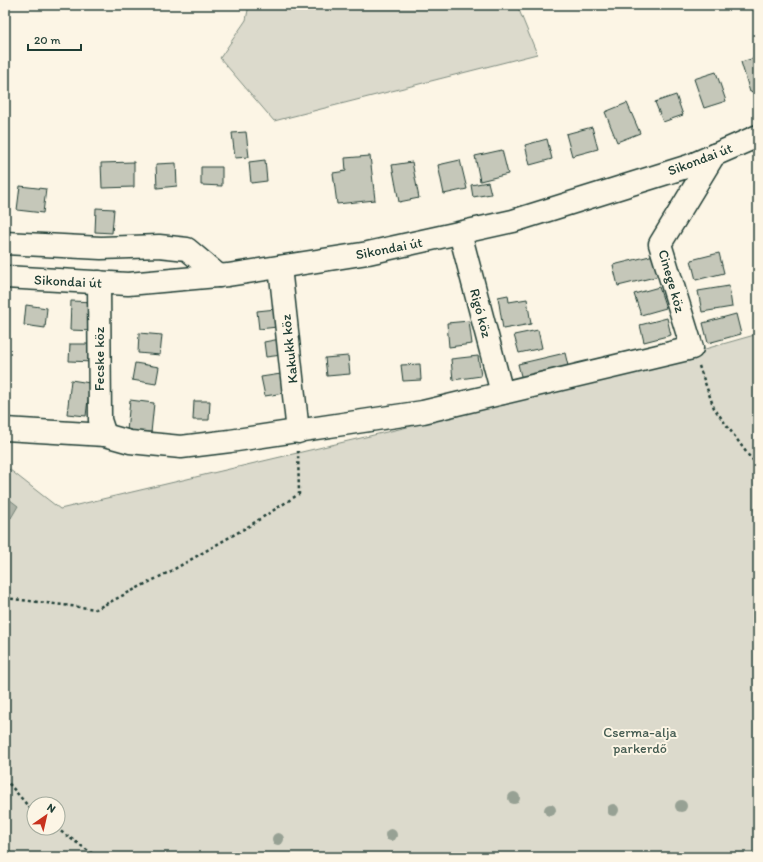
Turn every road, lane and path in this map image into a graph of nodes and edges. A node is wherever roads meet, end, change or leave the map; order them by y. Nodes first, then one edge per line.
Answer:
1 (758, 136) edge
2 (714, 155) junction
3 (460, 233) junction
4 (5, 243) edge
5 (280, 267) junction
6 (219, 276) junction
7 (5, 277) edge
8 (99, 282) junction
9 (692, 348) junction
10 (502, 393) junction
11 (5, 429) edge
12 (298, 432) junction
13 (105, 434) junction
14 (758, 465) edge
15 (5, 598) edge
16 (5, 779) edge
17 (26, 804) edge
18 (66, 835) edge
19 (97, 857) edge

1 - 2 street, Sikondai út
2 - 3 street, Sikondai út
2 - 9 street, Cinege köz
3 - 5 street, Sikondai út
3 - 10 street, Rigó köz
4 - 6 street
5 - 6 street, Sikondai út
5 - 12 street, Kakukk köz
6 - 8 street, Sikondai út
7 - 8 street, Sikondai út
8 - 13 street, Fecske köz
9 - 10 street
9 - 14 path
10 - 12 street
11 - 13 street
12 - 13 street
12 - 15 path
16 - 17 path
18 - 19 path

